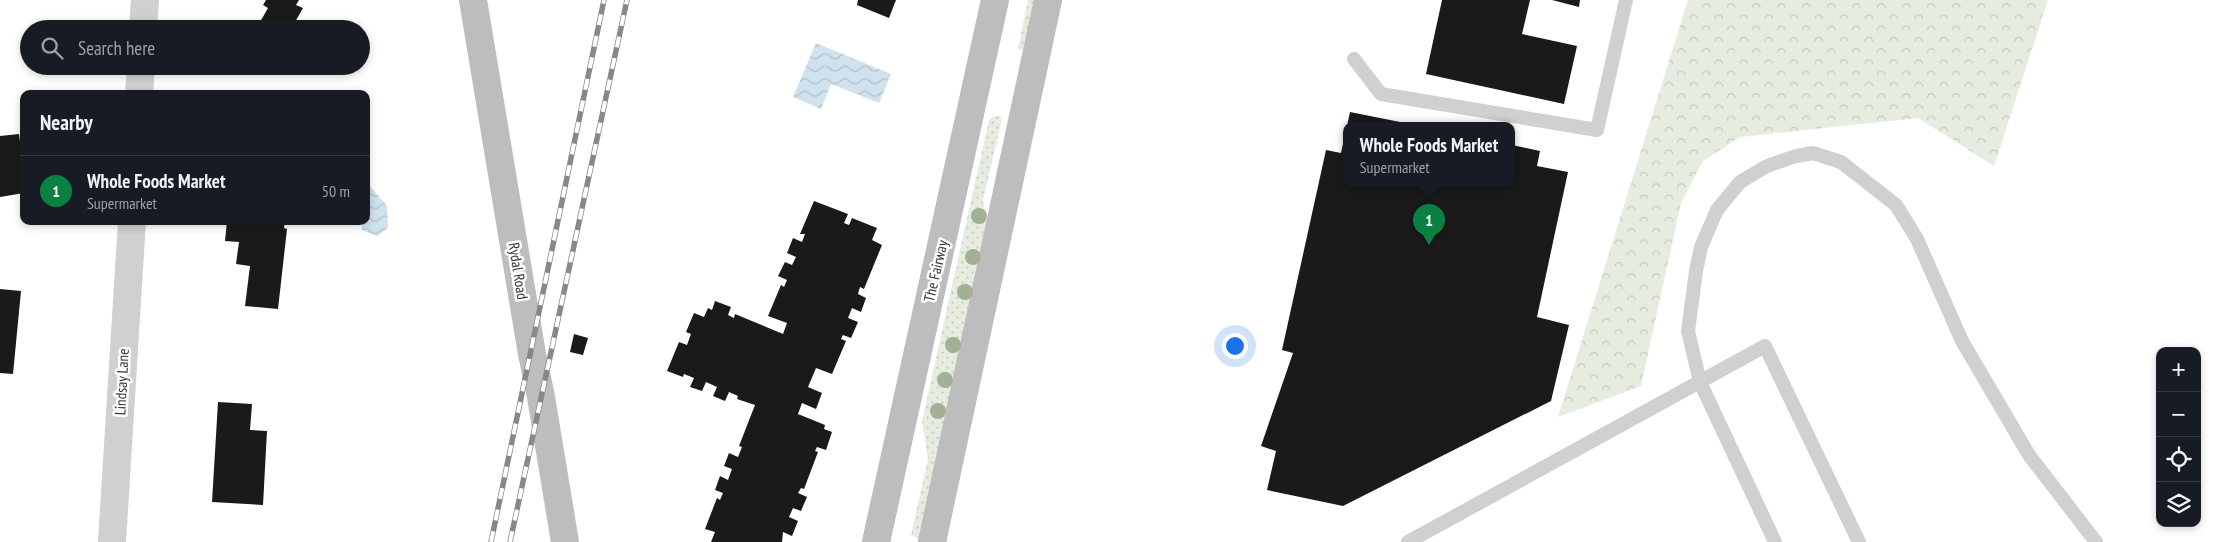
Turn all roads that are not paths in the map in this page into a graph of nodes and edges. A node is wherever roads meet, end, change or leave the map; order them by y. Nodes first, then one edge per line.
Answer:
1 (145, 0) edge
2 (473, 0) edge
3 (995, 0) edge
4 (1048, 0) edge
5 (1626, 0) edge
6 (144, 20) edge
7 (1354, 59) dead end
8 (140, 75) edge
9 (139, 90) edge
10 (132, 225) edge
11 (1700, 382) junction
12 (112, 542) edge
13 (566, 542) edge
14 (876, 542) edge
15 (932, 542) edge
16 (1408, 542) edge
17 (1776, 542) edge
18 (1859, 542) edge
19 (2096, 542) edge

1 - 6 street
2 - 13 main road, Rydal Road
3 - 14 main road, The Fairway
4 - 15 main road
5 - 7 lane
8 - 9 street
10 - 12 street, Lindsay Lane
11 - 16 lane
11 - 17 lane
11 - 18 lane
11 - 19 lane

